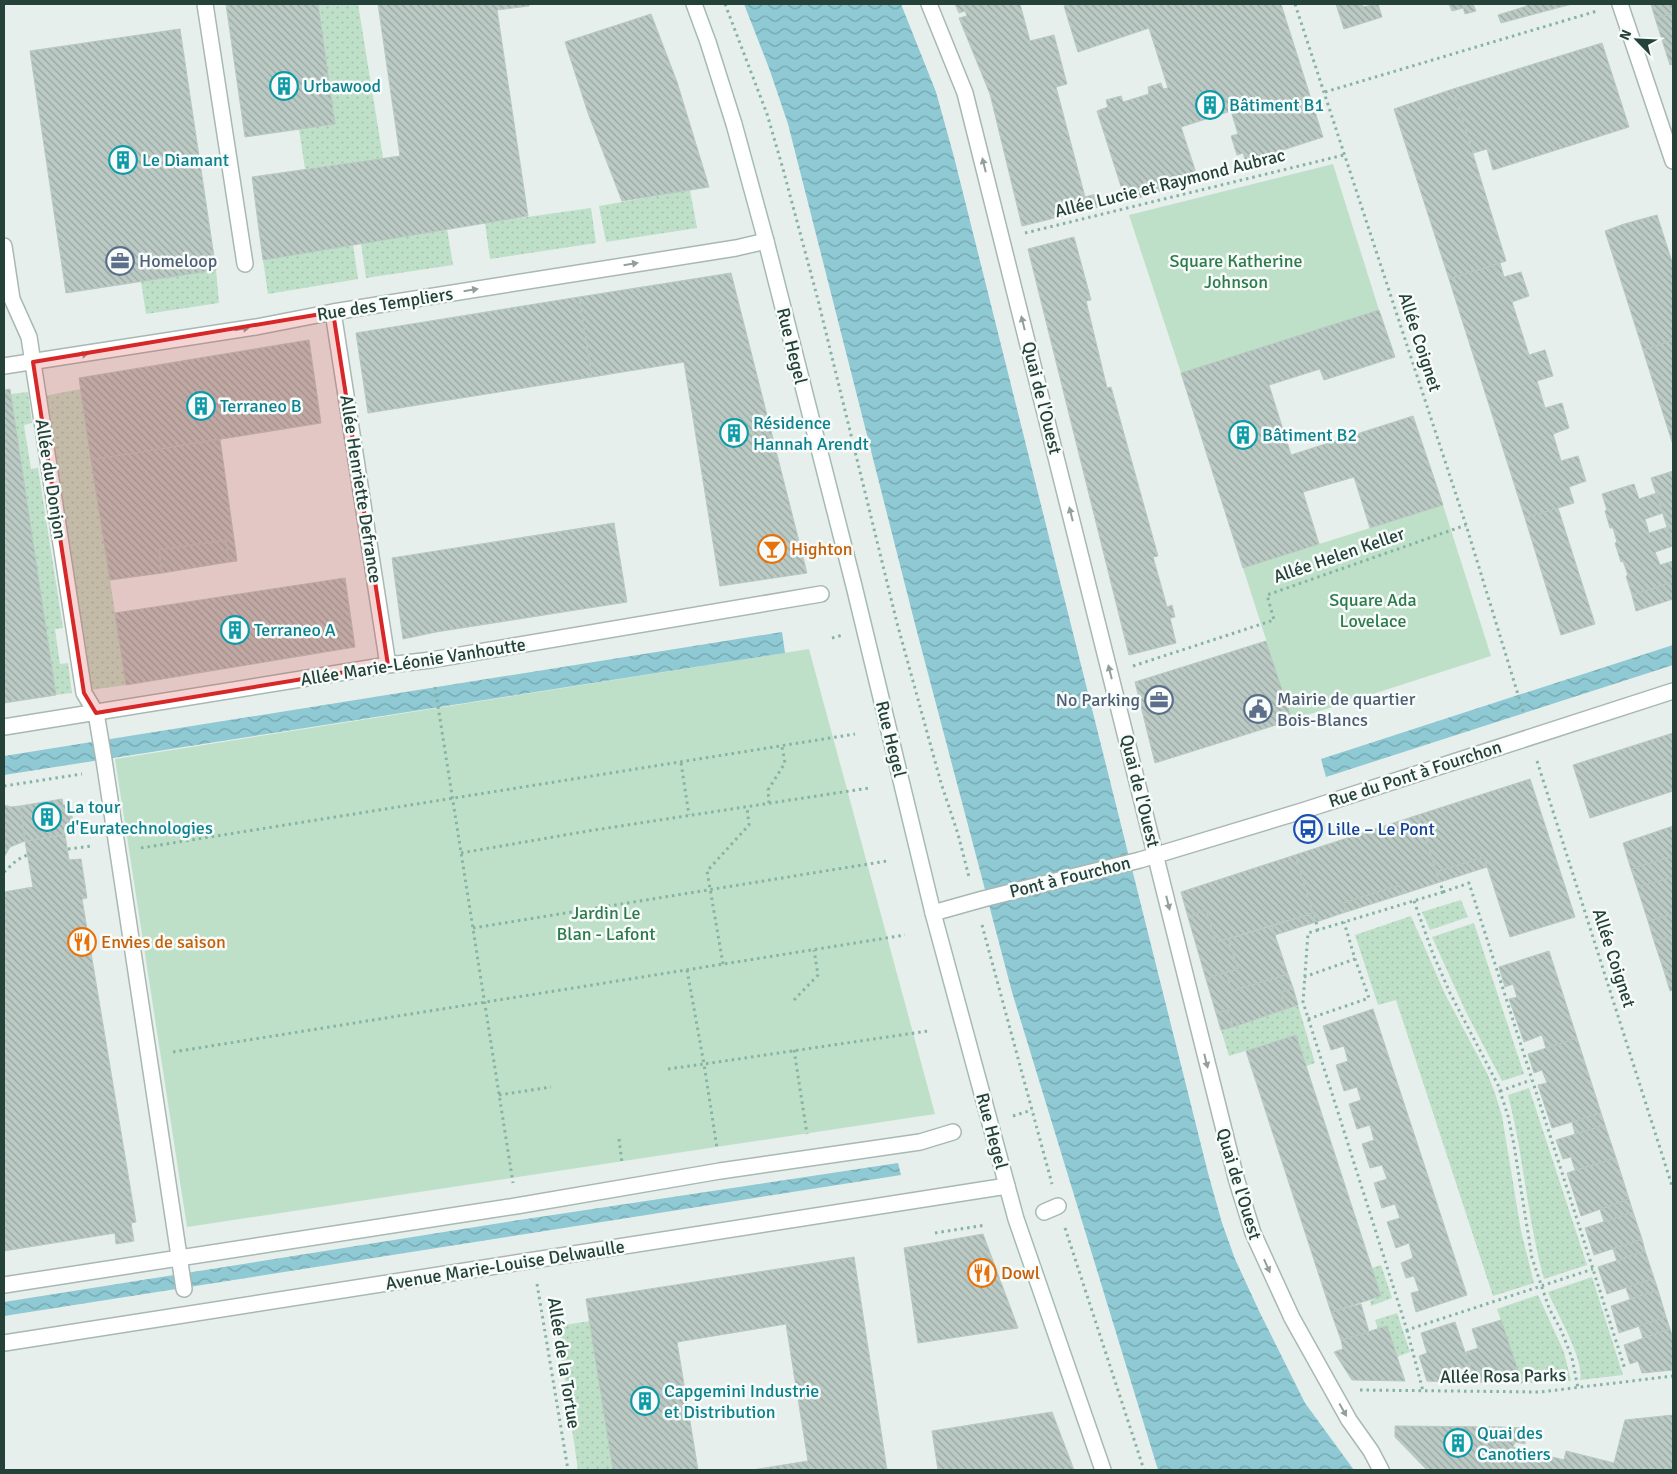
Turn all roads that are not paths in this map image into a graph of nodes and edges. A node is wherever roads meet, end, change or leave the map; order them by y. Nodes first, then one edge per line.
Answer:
1 (205, 4) edge
2 (694, 4) edge
3 (929, 4) edge
4 (1620, 4) edge
5 (1673, 161) edge
6 (766, 241) junction
7 (4, 246) edge
8 (245, 264) dead end
9 (333, 312) junction
10 (33, 362) junction
11 (4, 366) edge
12 (821, 594) dead end
13 (388, 665) junction
14 (1673, 690) edge
15 (96, 713) junction
16 (4, 728) edge
17 (1156, 855) junction
18 (933, 913) junction
19 (953, 1132) dead end
20 (1007, 1186) junction
21 (179, 1258) junction
22 (183, 1281) dead end
23 (4, 1285) edge
24 (4, 1343) edge
25 (1103, 1470) edge
26 (1382, 1470) edge

1 - 8 street
2 - 6 street, Rue Hegel
17 -> 3 street, Quai de l'Ouest
4 - 5 street
9 -> 6 street, Rue des Templiers
6 - 18 street, Rue Hegel
7 - 10 street, Allée du Donjon
10 -> 9 street, Rue des Templiers
9 - 13 street, Allée Henriette Defrance
10 - 11 street, Rue des Templiers
10 - 15 street, Allée du Donjon
12 - 13 street, Allée Marie-Léonie Vanhoutte
13 - 15 street, Allée Marie-Léonie Vanhoutte
14 - 17 street, Rue du Pont à Fourchon
15 - 16 street, Allée Marie-Léonie Vanhoutte
15 - 21 street
17 - 18 street, Pont à Fourchon
17 -> 26 street, Quai de l'Ouest
18 - 20 street, Rue Hegel
19 - 21 street
20 - 24 street, Avenue Marie-Louise Delwaulle
20 - 25 street, Rue Hegel
21 - 22 street
21 - 23 street

